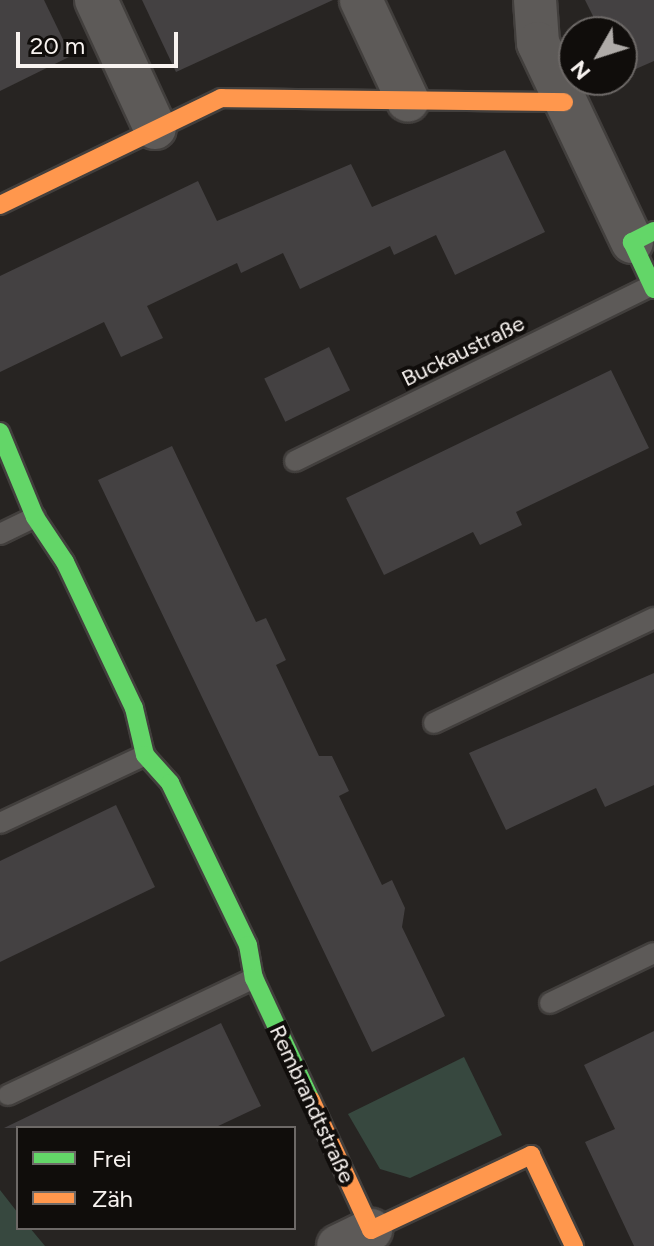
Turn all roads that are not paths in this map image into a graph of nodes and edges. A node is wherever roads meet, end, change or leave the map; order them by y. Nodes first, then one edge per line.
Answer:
1 (96, 0) edge
2 (361, 0) edge
3 (535, 0) edge
4 (408, 101) junction
5 (564, 102) junction
6 (155, 128) junction
7 (0, 205) edge
8 (643, 236) edge
9 (653, 287) edge
10 (0, 432) edge
11 (295, 461) dead end
12 (35, 517) junction
13 (0, 534) edge
14 (654, 618) edge
15 (434, 723) dead end
16 (145, 755) junction
17 (0, 823) edge
18 (654, 953) edge
19 (254, 978) junction
20 (550, 1003) dead end
21 (8, 1095) dead end
22 (354, 1238) edge
23 (574, 1246) edge

1 - 6 street
2 - 4 street
3 - 5 street
4 - 5 street
4 - 6 street
5 - 8 street
6 - 7 street
8 - 9 street, Buckaustraße
9 - 11 lane, Buckaustraße
10 - 12 street, Rembrandtstraße
12 - 13 lane
12 - 16 street, Rembrandtstraße
14 - 15 lane
16 - 17 lane
16 - 19 street, Rembrandtstraße
18 - 20 lane
19 - 21 lane
19 - 22 street, Rembrandtstraße
22 - 23 street, Rembrandtstraße

